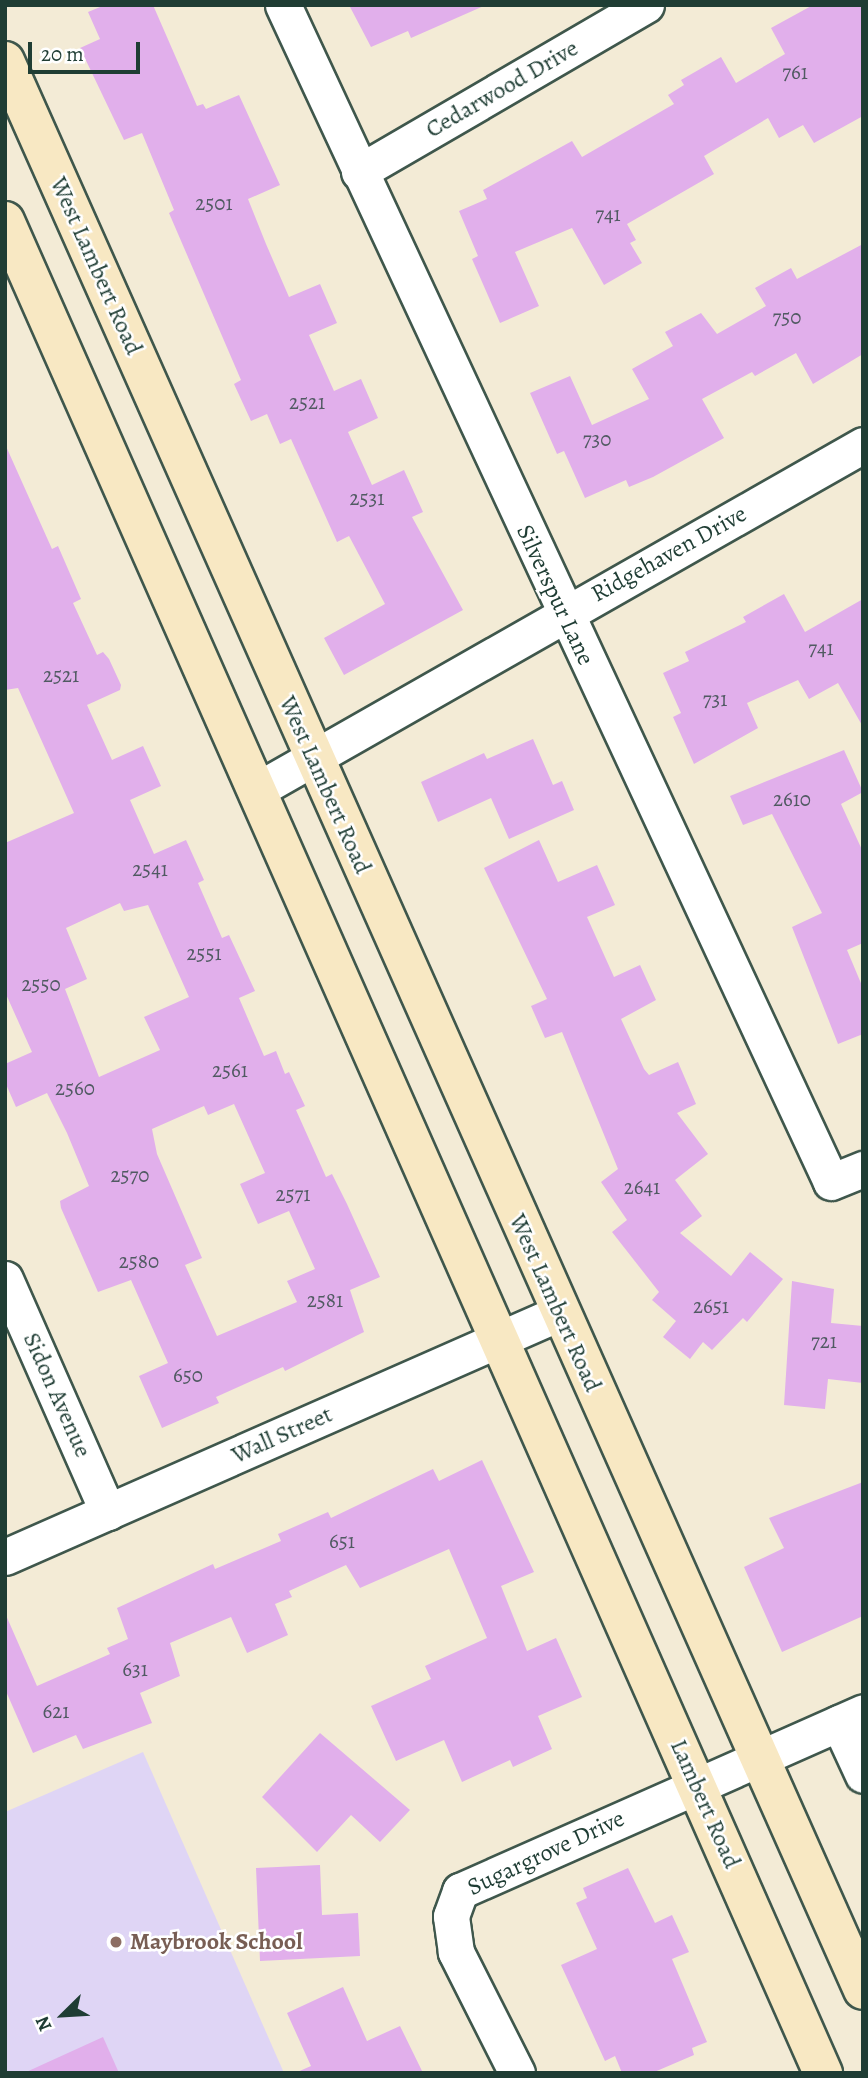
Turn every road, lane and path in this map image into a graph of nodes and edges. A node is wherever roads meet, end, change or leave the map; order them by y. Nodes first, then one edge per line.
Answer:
1 (283, 5) edge
2 (646, 5) edge
3 (5, 61) edge
4 (359, 172) junction
5 (5, 221) edge
6 (863, 445) edge
7 (563, 614) junction
8 (312, 756) junction
9 (257, 790) junction
10 (863, 1169) edge
11 (5, 1279) edge
12 (559, 1313) junction
13 (501, 1339) junction
14 (108, 1512) junction
15 (5, 1558) edge
16 (851, 1717) edge
17 (760, 1758) junction
18 (863, 1775) edge
19 (697, 1785) junction
20 (863, 1990) edge
21 (517, 2073) edge
22 (823, 2073) edge

1 - 4 street, Silverspur Lane
2 - 4 street, Cedarwood Drive
3 - 8 main road, West Lambert Road
4 - 7 street, Silverspur Lane
5 - 9 main road
6 - 7 street, Ridgehaven Drive
7 - 8 street, Ridgehaven Drive
7 - 10 street, Silverspur Lane
8 - 9 street, Ridgehaven Drive
8 - 12 main road, West Lambert Road
9 - 13 main road
11 - 14 street, Sidon Avenue
12 - 13 street, Wall Street
12 - 17 main road, West Lambert Road
13 - 14 street, Wall Street
13 - 19 main road, Lambert Road
14 - 15 street, Wall Street
16 - 17 street, Sugargrove Drive
16 - 18 street
17 - 19 street, Sugargrove Drive
17 - 20 main road
19 - 21 street, Sugargrove Drive
19 - 22 main road, Lambert Road

